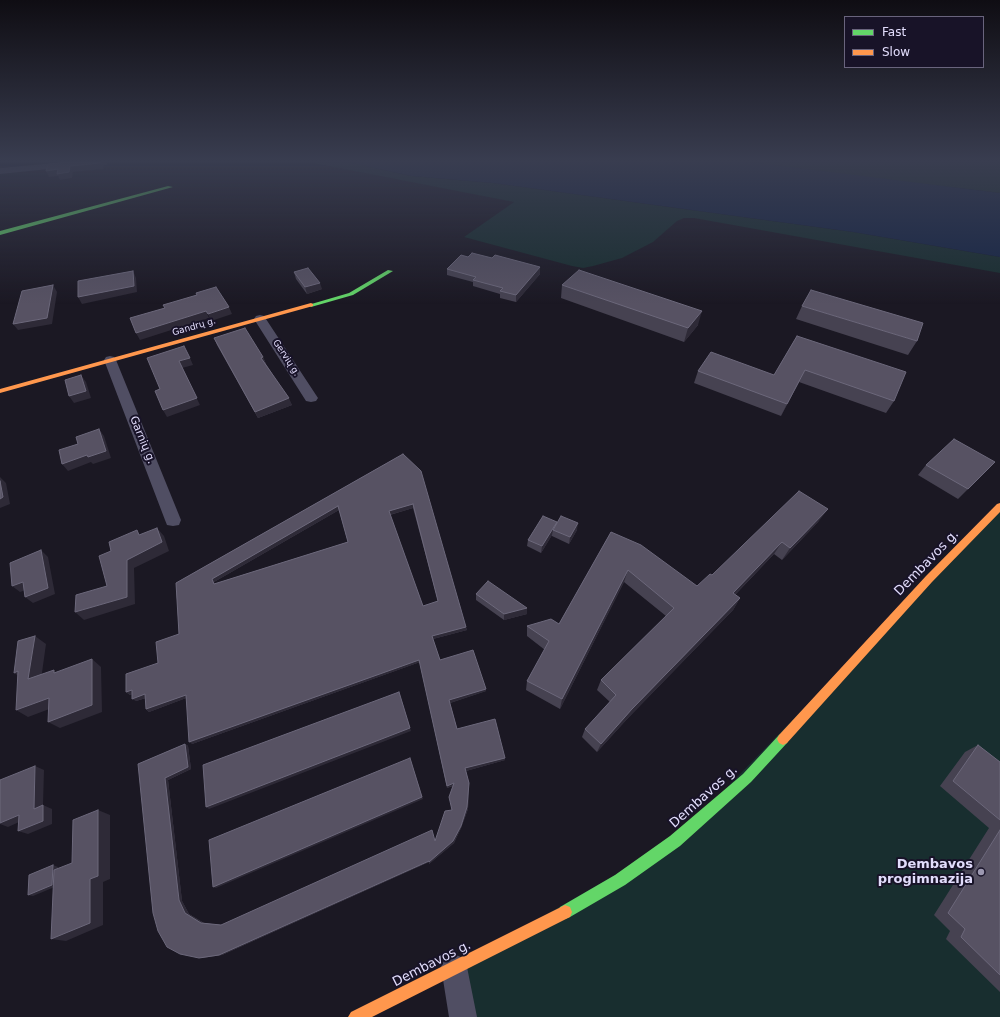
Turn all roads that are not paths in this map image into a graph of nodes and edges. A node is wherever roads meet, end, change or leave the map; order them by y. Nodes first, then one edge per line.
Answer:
1 (87, 209) edge
2 (0, 233) edge
3 (390, 271) dead end
4 (260, 319) junction
5 (110, 360) junction
6 (0, 391) edge
7 (311, 398) dead end
8 (1000, 506) edge
9 (173, 520) dead end
10 (454, 968) junction
11 (356, 1017) edge
12 (463, 1017) edge

1 - 2 street
3 - 4 street, Gandrų g.
4 - 5 street, Gandrų g.
4 - 7 street, Gervių g.
5 - 6 street, Gandrų g.
5 - 9 street, Garnių g.
8 - 10 street, Dembavos g.
10 - 11 street, Dembavos g.
10 - 12 street

